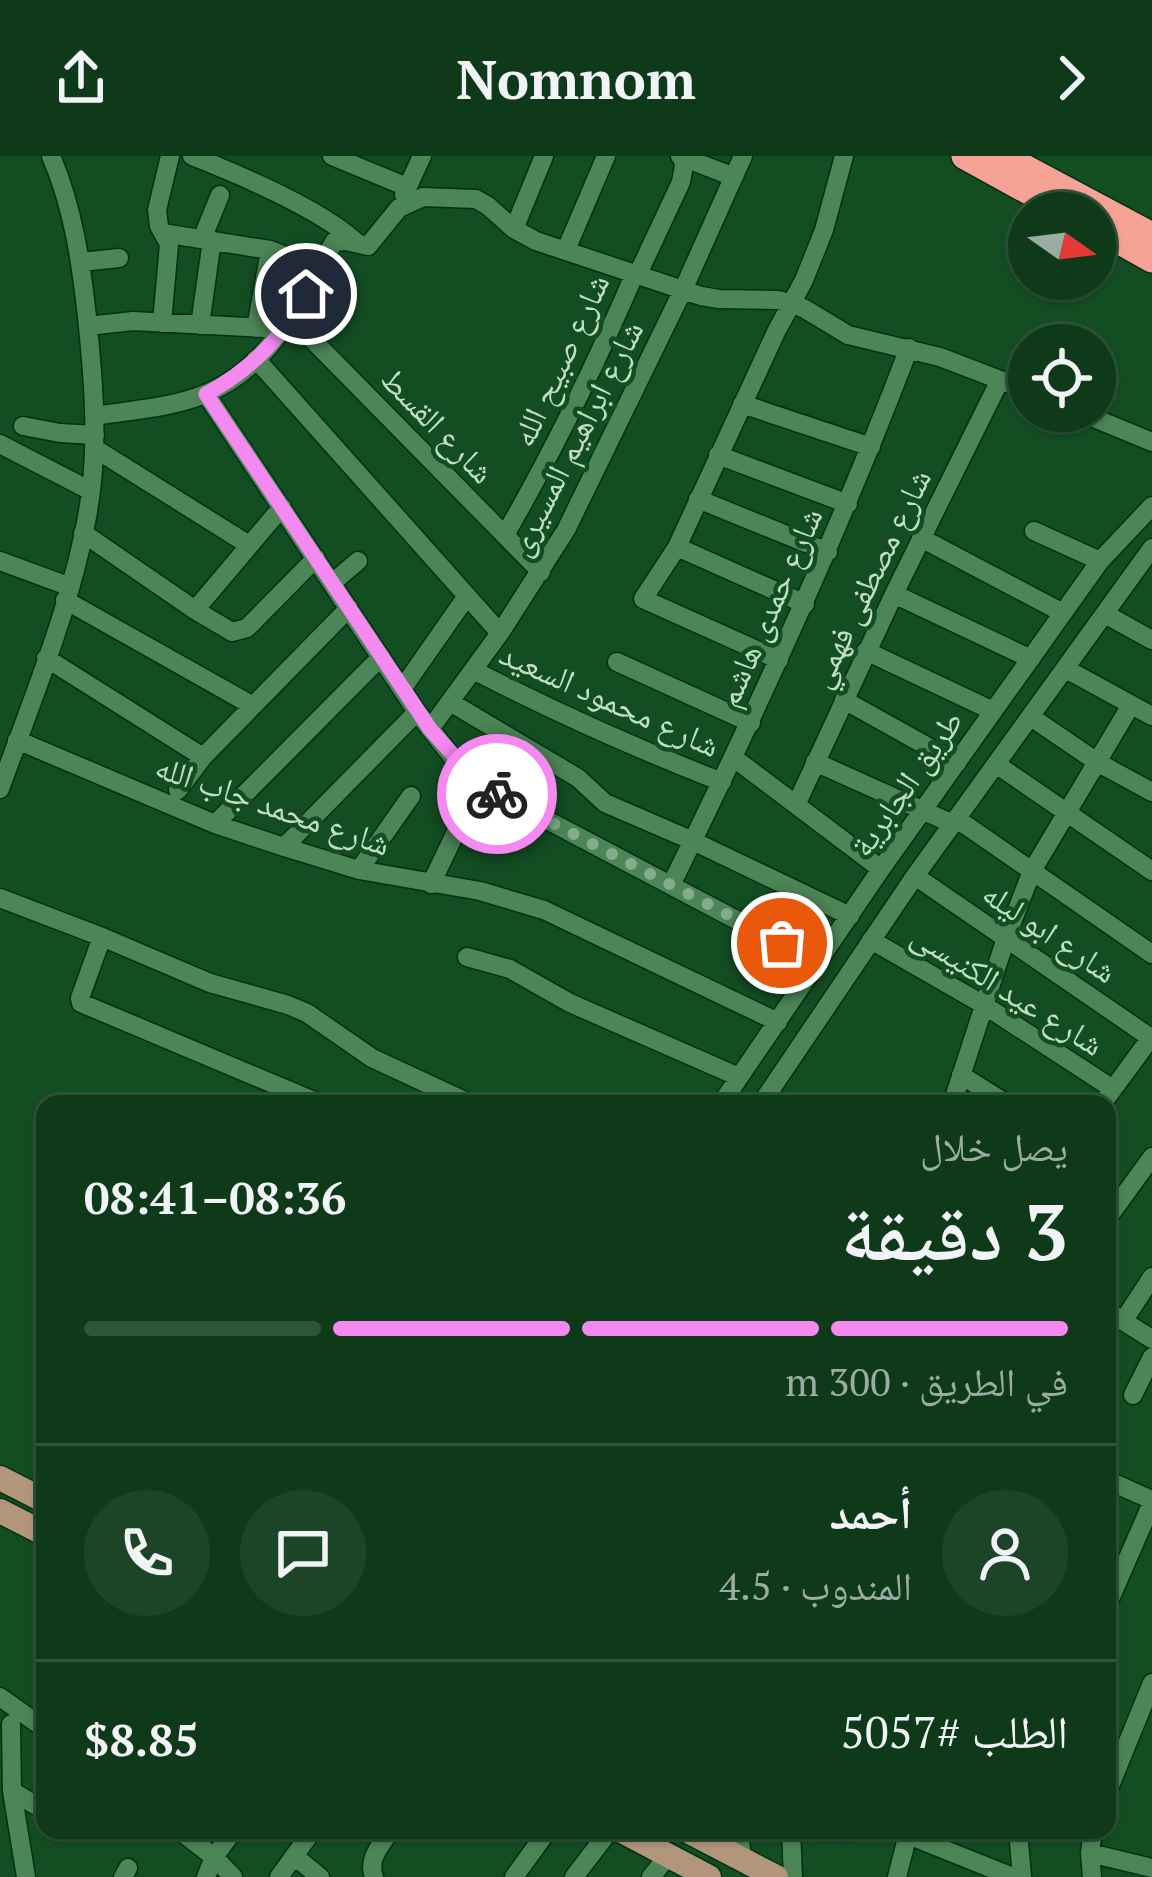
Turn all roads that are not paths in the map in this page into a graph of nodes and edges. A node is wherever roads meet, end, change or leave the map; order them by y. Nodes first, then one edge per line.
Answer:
1 (51, 156) edge
2 (170, 156) edge
3 (192, 156) edge
4 (332, 156) edge
5 (422, 156) edge
6 (544, 156) edge
7 (606, 156) edge
8 (681, 156) edge
9 (743, 156) edge
10 (844, 156) edge
11 (965, 156) edge
12 (1002, 156) edge
13 (734, 177) junction
14 (407, 187) junction
15 (1031, 192) edge
16 (220, 194) dead end
17 (399, 208) junction
18 (514, 229) junction
19 (164, 233) junction
20 (1152, 236) edge
21 (1116, 239) edge
22 (207, 240) junction
23 (359, 245) junction
24 (270, 250) junction
25 (566, 250) junction
26 (119, 257) dead end
27 (1152, 259) edge
28 (81, 262) junction
29 (319, 269) junction
30 (636, 274) junction
31 (683, 290) junction
32 (791, 303) junction
33 (162, 322) junction
34 (287, 324) junction
35 (200, 325) junction
36 (88, 326) junction
37 (256, 328) junction
38 (909, 348) junction
39 (256, 359) junction
40 (1000, 380) junction
41 (1008, 383) edge
42 (206, 394) junction
43 (742, 404) junction
44 (22, 426) dead end
45 (1116, 427) edge
46 (95, 433) junction
47 (1152, 442) edge
48 (0, 444) edge
49 (871, 447) junction
50 (718, 455) junction
51 (91, 491) junction
52 (698, 499) junction
53 (848, 504) junction
54 (1152, 506) edge
55 (282, 507) junction
56 (1034, 531) dead end
57 (83, 533) junction
58 (505, 535) junction
59 (921, 538) junction
60 (249, 545) junction
61 (677, 547) junction
62 (1152, 548) edge
63 (828, 552) junction
64 (316, 558) junction
65 (0, 561) edge
66 (358, 561) dead end
67 (1100, 561) junction
68 (1146, 568) edge
69 (541, 572) junction
70 (332, 583) junction
71 (67, 593) junction
72 (893, 595) junction
73 (467, 596) junction
74 (805, 604) junction
75 (349, 608) junction
76 (195, 610) junction
77 (1064, 613) junction
78 (1105, 614) junction
79 (500, 632) junction
80 (1152, 640) edge
81 (866, 651) junction
82 (381, 657) junction
83 (46, 658) junction
84 (1031, 659) junction
85 (779, 660) junction
86 (617, 662) dead end
87 (1066, 669) junction
88 (473, 670) junction
89 (403, 689) junction
90 (844, 700) junction
91 (450, 702) junction
92 (1131, 705) junction
93 (253, 706) junction
94 (994, 711) junction
95 (417, 712) junction
96 (1152, 716) edge
97 (1031, 717) junction
98 (751, 723) junction
99 (430, 729) junction
100 (17, 740) junction
101 (203, 757) junction
102 (734, 758) junction
103 (5, 759) edge
104 (815, 762) junction
105 (1097, 762) junction
106 (957, 763) junction
107 (996, 764) junction
108 (722, 782) junction
109 (479, 784) junction
110 (0, 789) edge
111 (178, 790) dead end
112 (1152, 792) edge
113 (411, 796) dead end
114 (796, 805) junction
115 (923, 810) junction
116 (1068, 812) junction
117 (955, 822) junction
118 (215, 824) junction
119 (693, 841) junction
120 (284, 848) junction
121 (881, 869) junction
122 (359, 870) junction
123 (1032, 871) junction
124 (1152, 872) edge
125 (915, 876) junction
126 (431, 884) junction
127 (671, 885) junction
128 (0, 898) edge
129 (850, 916) junction
130 (102, 937) junction
131 (1006, 938) junction
132 (871, 940) junction
133 (1152, 954) edge
134 (467, 957) dead end
135 (818, 963) junction
136 (984, 1005) junction
137 (778, 1022) junction
138 (1151, 1037) edge
139 (961, 1075) junction
140 (739, 1077) junction
141 (300, 1095) edge
142 (451, 1095) edge
143 (727, 1095) edge
144 (767, 1095) edge
145 (955, 1095) edge
146 (993, 1095) edge
147 (1104, 1095) edge
148 (1108, 1095) edge
149 (1152, 1157) edge
150 (1116, 1207) edge
151 (1152, 1277) edge
152 (1116, 1314) edge
153 (1116, 1316) edge
154 (1152, 1339) edge
155 (1152, 1357) edge
156 (1133, 1395) dead end
157 (11, 1483) edge
158 (1116, 1484) edge
159 (1152, 1502) edge
160 (3, 1513) edge
161 (36, 1530) edge
162 (1116, 1566) edge
163 (1152, 1683) edge
164 (0, 1697) edge
165 (11, 1724) edge
166 (1116, 1771) edge
167 (12, 1791) junction
168 (36, 1806) edge
169 (191, 1839) edge
170 (227, 1839) edge
171 (307, 1839) edge
172 (386, 1839) edge
173 (541, 1839) edge
174 (603, 1839) edge
175 (637, 1839) edge
176 (706, 1839) edge
177 (741, 1839) edge
178 (791, 1839) edge
179 (907, 1839) edge
180 (924, 1839) edge
181 (1018, 1839) edge
182 (1092, 1839) edge
183 (0, 1850) edge
184 (1090, 1853) junction
185 (22, 1854) junction
186 (214, 1856) junction
187 (294, 1856) junction
188 (668, 1856) junction
189 (742, 1859) junction
190 (1152, 1873) edge
191 (26, 1877) edge
192 (206, 1877) edge
193 (233, 1877) edge
194 (279, 1877) edge
195 (320, 1877) edge
196 (374, 1877) edge
197 (514, 1877) edge
198 (574, 1877) edge
199 (651, 1877) edge
200 (709, 1877) edge
201 (776, 1877) edge
202 (793, 1877) edge
203 (897, 1877) edge
204 (1017, 1877) edge
205 (1092, 1877) edge

1 - 28 street
2 - 19 street
3 - 23 street
4 - 14 street
5 - 14 street
6 - 18 street
7 - 25 street
8 - 13 street
8 - 30 street, شارع صبيح الله
9 - 13 street, شارع ابراهيم المسيرى
10 - 32 street
11 - 15 highway
12 - 20 highway
13 - 31 street, شارع ابراهيم المسيرى
14 - 17 street
16 - 22 street
17 - 18 street
17 - 23 street
18 - 25 street
19 - 22 street
19 - 33 street
21 - 27 highway
22 - 24 street
22 - 35 street
23 - 29 street
24 - 29 street
24 - 37 street
25 - 30 street
26 - 28 street
28 - 36 street
29 - 34 street
30 - 31 street
30 - 58 street, شارع صبيح الله
31 - 32 street
31 - 69 street, شارع ابراهيم المسيرى
32 - 38 street
32 - 43 street
33 - 35 street
33 - 36 street
34 - 37 street
34 - 39 street
34 - 58 street, شارع القسط
35 - 37 street
36 - 46 street
38 - 40 street
38 - 49 street, شارع حمدى هاشم
39 - 42 street
39 - 73 street
40 - 41 street
40 - 59 street, شارع مصطفى فهمي
42 - 46 street
42 - 55 street
43 - 49 street
43 - 50 street
44 - 46 street
45 - 47 street
46 - 51 street
46 - 60 street
48 - 51 street
49 - 53 street, شارع حمدى هاشم
50 - 52 street
50 - 53 street
51 - 57 street
52 - 61 street
52 - 63 street
53 - 63 street, شارع حمدى هاشم
54 - 67 street, طريق الجابرية
55 - 60 street
55 - 64 street
56 - 67 street
57 - 71 street
57 - 76 street
58 - 69 street, شارع القسط
59 - 72 street, شارع مصطفى فهمي
59 - 77 street
60 - 76 street
61 - 74 street
61 - 85 street
62 - 68 street, طريق الجابرية
63 - 74 street, شارع حمدى هاشم
64 - 70 street
64 - 76 street
65 - 71 street
66 - 70 street
67 - 77 street, طريق الجابرية
68 - 78 street, طريق الجابرية
69 - 79 street, شارع ابراهيم المسيرى
70 - 75 street
71 - 83 street
71 - 93 street
72 - 81 street, شارع مصطفى فهمي
72 - 84 street
73 - 79 street
73 - 89 street
74 - 85 street, شارع حمدى هاشم
75 - 82 street
75 - 93 street
77 - 84 street, طريق الجابرية
78 - 80 street
78 - 87 street, طريق الجابرية
79 - 88 street, شارع ابراهيم المسيرى
81 - 90 street, شارع مصطفى فهمي
81 - 94 street
82 - 89 street
82 - 118 street
83 - 100 street
83 - 101 street
84 - 94 street, طريق الجابرية
85 - 98 street, شارع حمدى هاشم
86 - 98 street
87 - 92 street
87 - 97 street, طريق الجابرية
88 - 91 street, شارع ابراهيم المسيرى
88 - 108 street, شارع محمود السعيد
89 - 95 street
90 - 104 street, شارع مصطفى فهمي
90 - 106 street
91 - 99 street, شارع ابراهيم المسيرى
91 - 119 street
92 - 96 street
92 - 105 street
93 - 101 street
94 - 106 street, طريق الجابرية
95 - 99 street
95 - 120 street
97 - 105 street
97 - 107 street, طريق الجابرية
98 - 102 street, شارع حمدى هاشم
99 - 109 street
100 - 103 street
100 - 118 street, شارع محمد جاب الله
101 - 111 street
102 - 108 street, شارع حمدى هاشم
102 - 114 street
103 - 110 street
104 - 114 street, شارع مصطفى فهمي
104 - 115 street
105 - 112 street
105 - 116 street
106 - 115 street, طريق الجابرية
107 - 116 street
107 - 117 street, طريق الجابرية
108 - 119 street, شارع حمدى هاشم
109 - 126 street
109 - 127 street
113 - 122 street
114 - 121 street
115 - 117 street
115 - 121 street, طريق الجابرية
116 - 123 street
116 - 124 street
117 - 123 street
117 - 125 street, طريق الجابرية
118 - 120 street, شارع محمد جاب الله
119 - 127 street, شارع حمدى هاشم
119 - 129 street
120 - 122 street, شارع محمد جاب الله
121 - 129 street, طريق الجابرية
122 - 126 street, شارع محمد جاب الله
123 - 131 street
123 - 133 street
125 - 131 street, شارع ابو ليله
125 - 132 street, طريق الجابرية
126 - 137 street, شارع محمد جاب الله
127 - 135 street
128 - 130 street
129 - 135 street, طريق الجابرية
130 - 141 street
130 - 142 street
131 - 136 street
131 - 138 street, شارع ابو ليله
132 - 136 street, شارع عيد الكنيسى
132 - 144 street, طريق الجابرية
134 - 140 street
135 - 137 street, طريق الجابرية
136 - 139 street
136 - 147 street, شارع عيد الكنيسى
137 - 140 street, طريق الجابرية
138 - 148 street
139 - 145 street
139 - 146 street
140 - 143 street, طريق الجابرية
149 - 150 street
151 - 152 street
153 - 154 street
155 - 156 street
157 - 160 main road
158 - 159 street
159 - 162 street
160 - 161 main road
163 - 166 street
164 - 165 street
165 - 167 street
167 - 168 street
167 - 185 street
169 - 186 street
170 - 186 street
171 - 187 street
172 - 196 street
173 - 197 street
174 - 198 street
175 - 188 main road
176 - 189 main road
177 - 189 street
178 - 202 street
179 - 203 street
180 - 204 street
181 - 204 street
182 - 184 street
183 - 185 street
184 - 190 street
184 - 205 street
185 - 191 street
186 - 192 street
186 - 193 street
187 - 194 street
187 - 195 street
188 - 199 street
188 - 200 main road
189 - 201 main road

